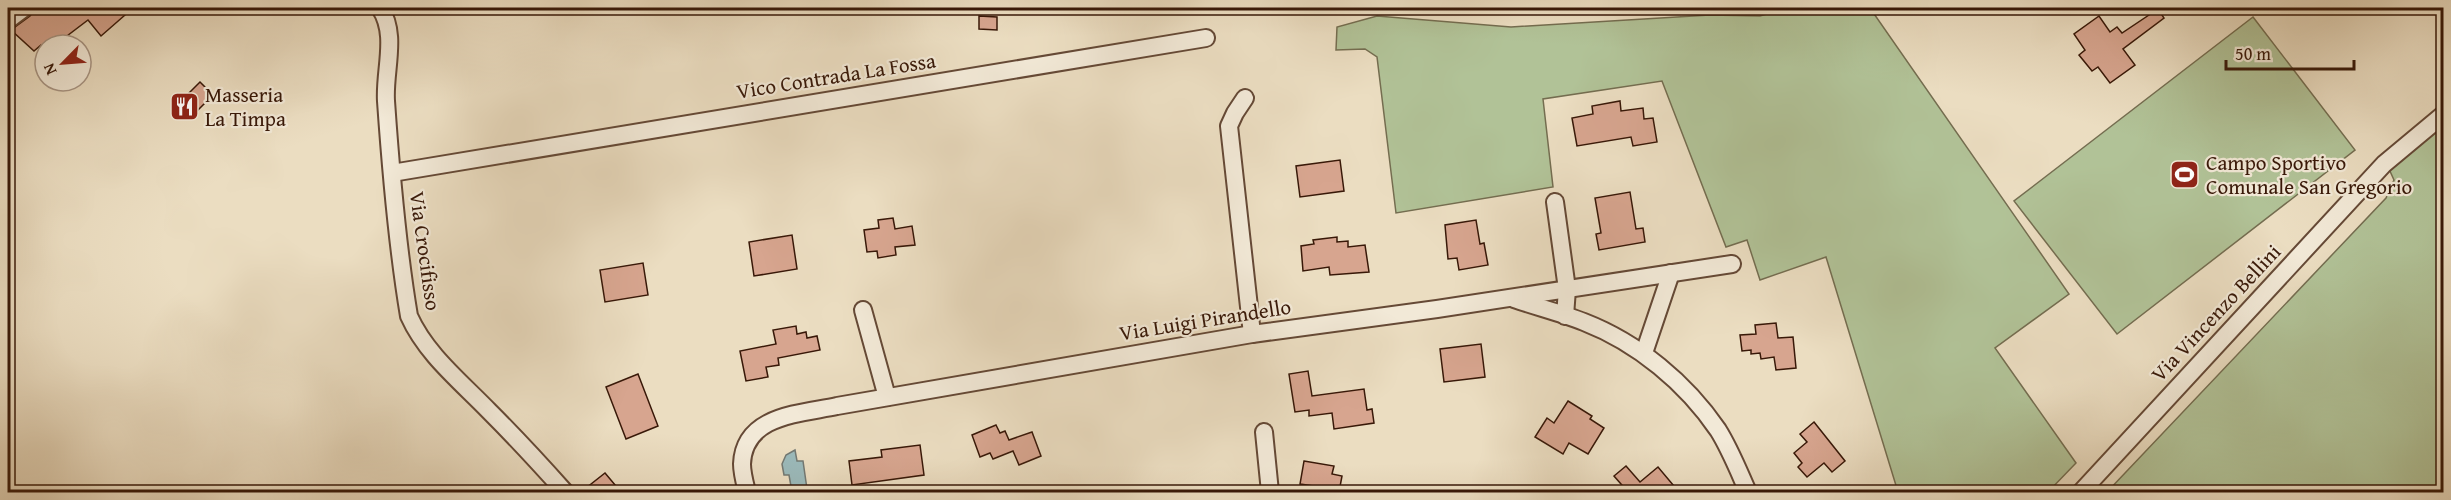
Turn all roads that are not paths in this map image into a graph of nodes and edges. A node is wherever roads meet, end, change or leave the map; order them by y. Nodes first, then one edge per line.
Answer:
1 (24, 8) edge
2 (380, 8) edge
3 (8, 20) edge
4 (1206, 38) dead end
5 (1245, 98) dead end
6 (2444, 114) edge
7 (392, 173) junction
8 (1555, 202) dead end
9 (1732, 264) dead end
10 (1671, 273) junction
11 (1567, 289) junction
12 (1510, 298) junction
13 (863, 310) dead end
14 (1565, 316) junction
15 (1252, 334) junction
16 (1644, 353) junction
17 (887, 397) junction
18 (1264, 432) dead end
19 (565, 492) edge
20 (747, 492) edge
21 (1270, 492) edge
22 (1748, 492) edge
23 (2081, 492) edge

1 - 3 street
2 - 7 street, Via Crocifisso
4 - 7 street, Vico Contrada La Fossa
5 - 15 street
6 - 23 street, Via Vincenzo Bellini
7 - 19 street, Via Crocifisso
8 - 11 street
9 - 10 street, Via Luigi Pirandello
10 - 11 street, Via Luigi Pirandello
10 - 16 street
11 - 12 street, Via Luigi Pirandello
11 - 14 street
12 - 14 street
12 - 15 street, Via Luigi Pirandello
13 - 17 street
14 - 16 street
15 - 17 street, Via Luigi Pirandello
16 - 22 street
17 - 20 street, Via Luigi Pirandello
18 - 21 street

